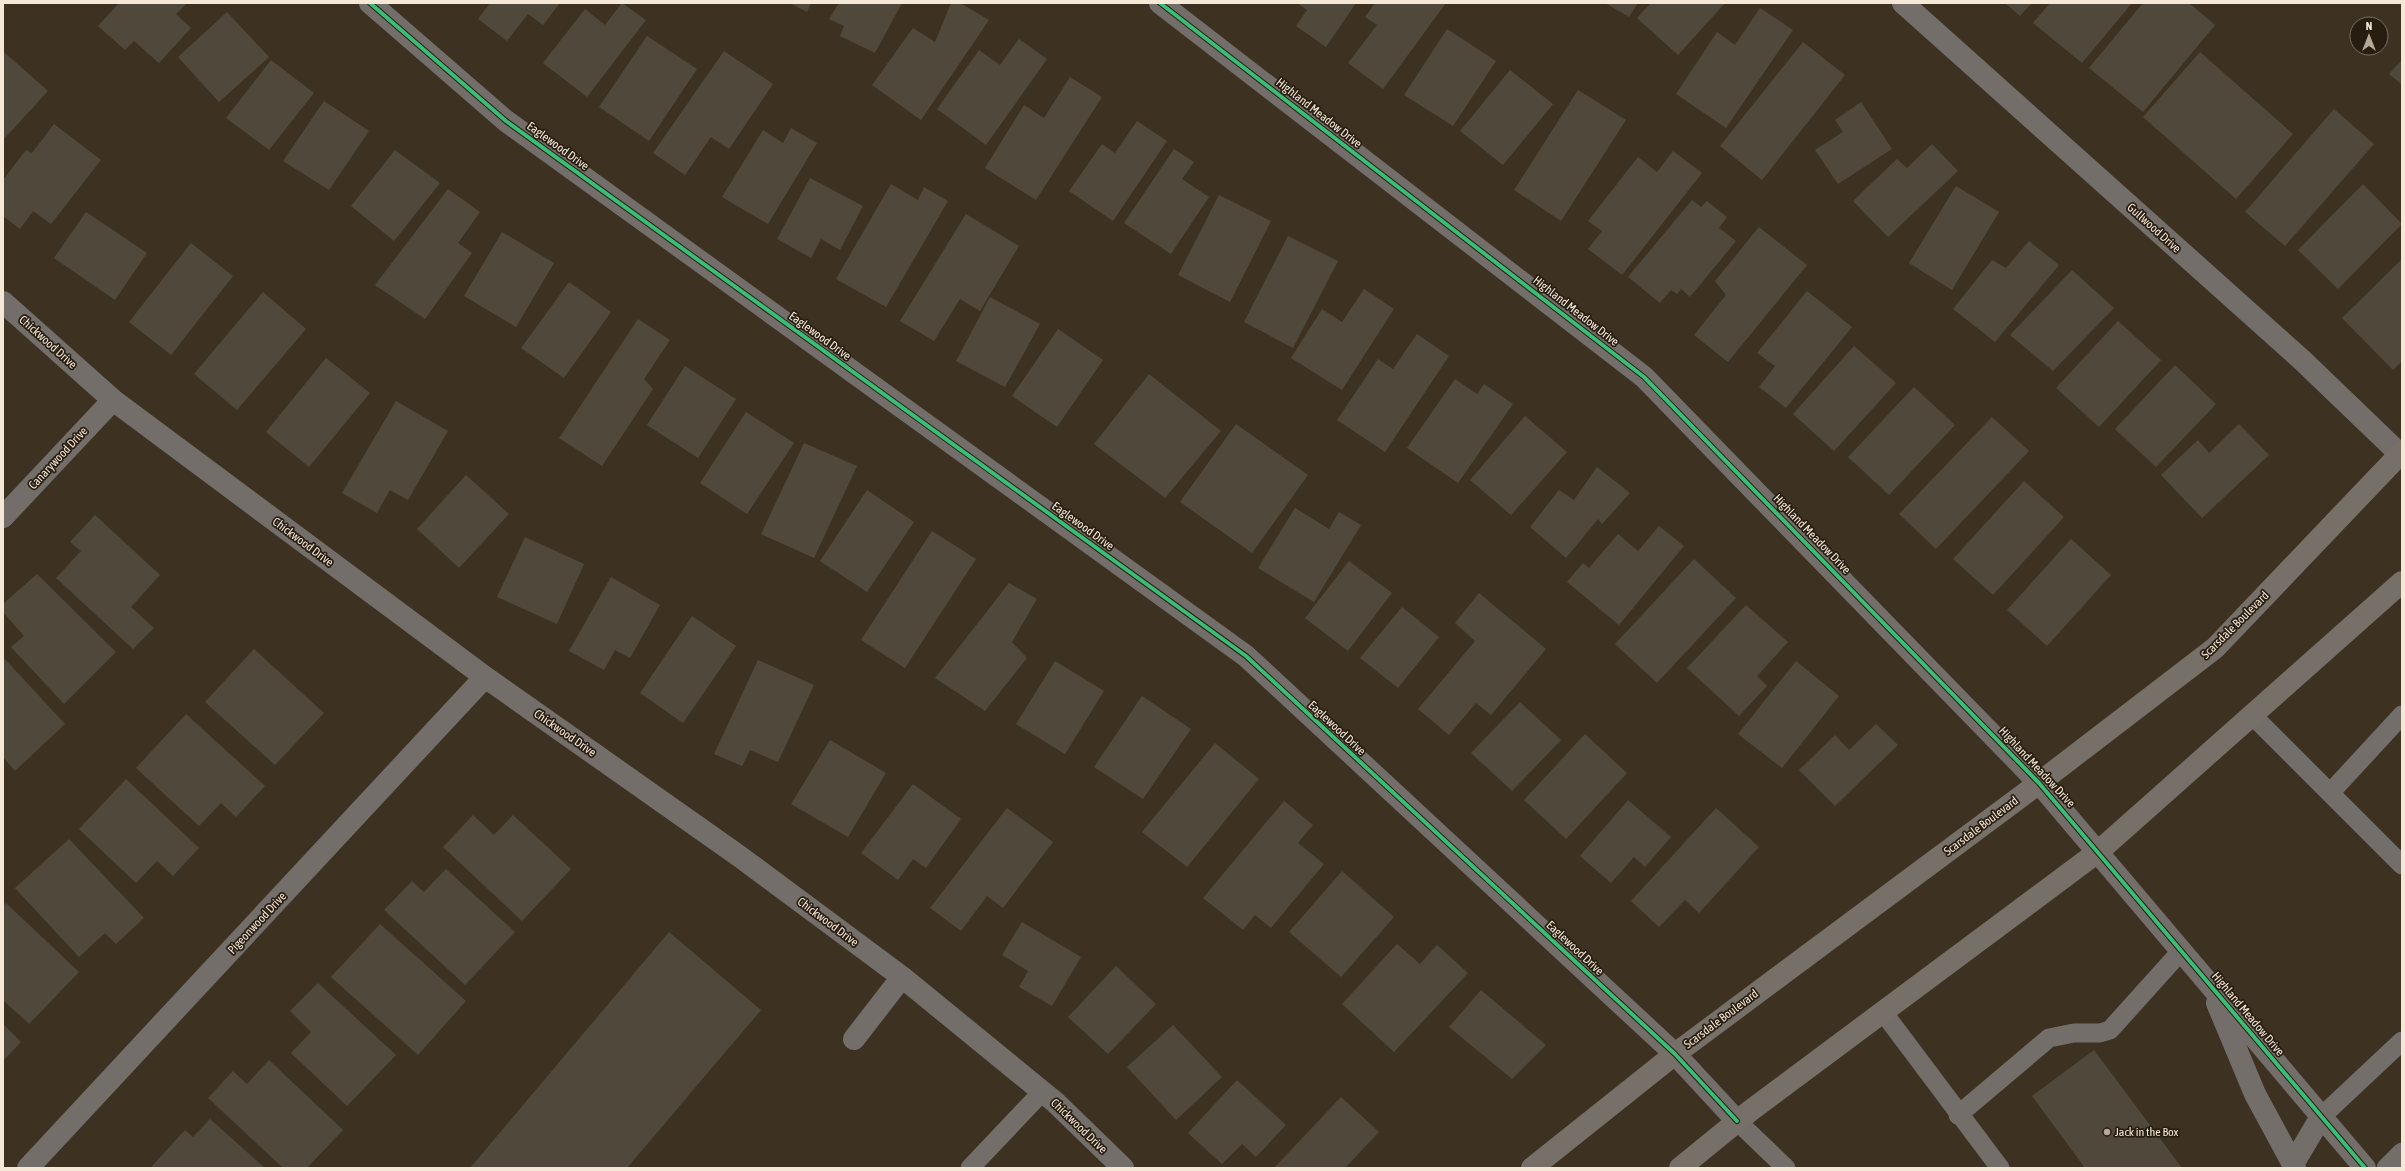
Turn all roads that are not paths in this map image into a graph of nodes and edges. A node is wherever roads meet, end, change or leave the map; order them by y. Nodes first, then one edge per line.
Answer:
1 (370, 3) edge
2 (1160, 3) edge
3 (1903, 3) edge
4 (3, 302) edge
5 (113, 400) junction
6 (2401, 454) edge
7 (3, 517) edge
8 (2402, 582) edge
9 (485, 677) junction
10 (2252, 715) junction
11 (2402, 715) edge
12 (2040, 783) junction
13 (2330, 793) junction
14 (2099, 851) junction
15 (2402, 865) edge
16 (2182, 950) junction
17 (902, 978) junction
18 (2208, 981) junction
19 (1883, 1012) junction
20 (854, 1039) dead end
21 (2402, 1041) edge
22 (1675, 1054) junction
23 (1042, 1092) junction
24 (1958, 1114) junction
25 (2321, 1117) junction
26 (1737, 1121) junction
27 (2402, 1152) edge
28 (2292, 1167) edge
29 (28, 1168) edge
30 (970, 1168) edge
31 (1123, 1168) edge
32 (1532, 1168) edge
33 (1680, 1168) edge
34 (1786, 1168) edge
35 (2000, 1168) edge
36 (2365, 1168) edge
37 (2386, 1168) edge

1 - 22 street, Eaglewood Drive
2 - 12 street, Highland Meadow Drive
3 - 6 street, Gullwood Drive
4 - 5 street, Chickwood Drive
5 - 7 street, Canarywood Drive
5 - 9 street, Chickwood Drive
6 - 12 main road, Scarsdale Boulevard
8 - 10 main road
9 - 17 street, Chickwood Drive
9 - 29 street, Pigeonwood Drive
10 - 13 lane
10 - 14 main road
11 - 13 lane
12 - 14 street, Highland Meadow Drive
12 - 22 main road, Scarsdale Boulevard
13 - 15 lane
14 - 16 street, Highland Meadow Drive
14 - 19 main road
16 - 18 street, Highland Meadow Drive
16 - 24 lane
17 - 20 street
17 - 23 street, Chickwood Drive
18 - 25 street, Highland Meadow Drive
18 - 28 street, Highland Meadow Drive
19 - 24 lane
19 - 26 main road
21 - 25 lane
22 - 26 street, Eaglewood Drive
22 - 32 main road, Scarsdale Boulevard
23 - 30 lane
23 - 31 street, Chickwood Drive
24 - 35 lane
25 - 28 street
25 - 36 street, Highland Meadow Drive
26 - 33 main road
26 - 34 lane
27 - 37 lane

